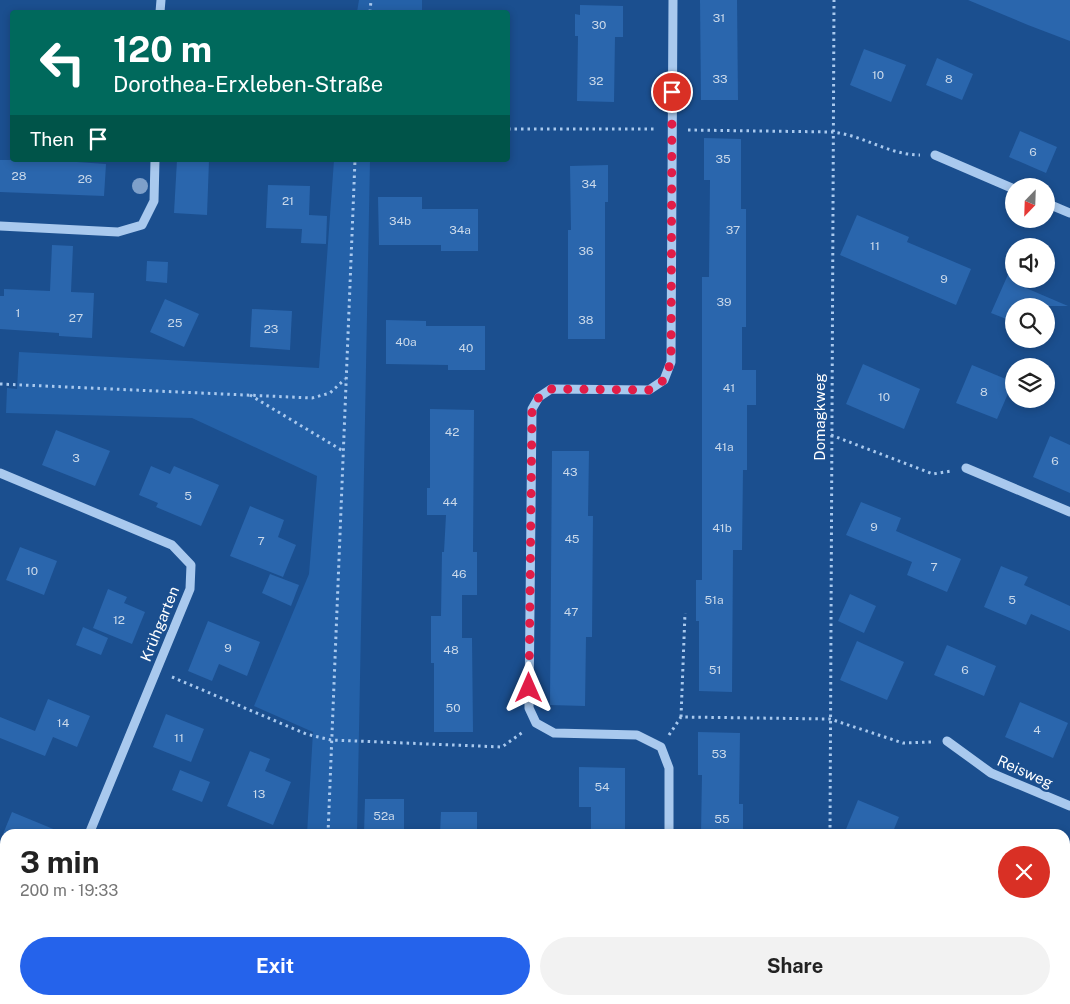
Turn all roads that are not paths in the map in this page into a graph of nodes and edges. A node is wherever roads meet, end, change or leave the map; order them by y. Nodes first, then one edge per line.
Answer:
1 (673, 0) edge
2 (935, 155) road end
3 (156, 162) edge
4 (1005, 185) edge
5 (1055, 207) edge
6 (1070, 213) edge
7 (0, 226) edge
8 (966, 468) road end
9 (0, 474) edge
10 (1070, 512) edge
11 (947, 741) road end
12 (1070, 806) edge
13 (90, 829) edge
14 (668, 829) edge

1 - 14 street
2 - 4 street
3 - 7 street
5 - 6 street
8 - 10 street
9 - 13 street, Krühgarten
11 - 12 street, Reisweg

